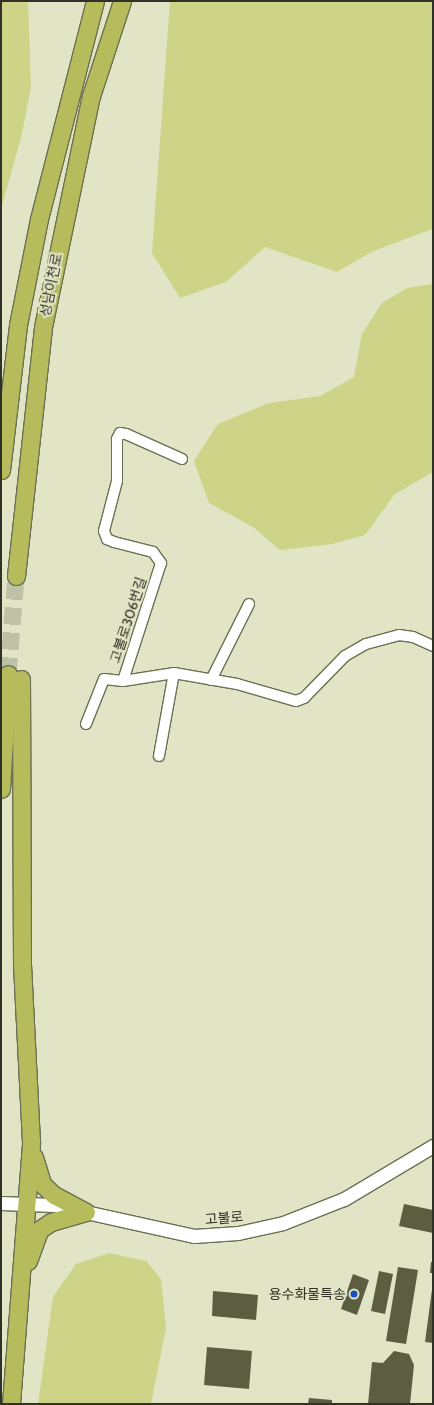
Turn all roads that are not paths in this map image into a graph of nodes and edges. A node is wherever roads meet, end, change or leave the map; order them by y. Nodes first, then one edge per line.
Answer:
1 (95, 1) edge
2 (122, 1) edge
3 (182, 459) dead end
4 (1, 470) edge
5 (16, 576) tunnel mouth
6 (249, 604) dead end
7 (433, 646) edge
8 (174, 674) junction
9 (211, 680) junction
10 (123, 681) junction
11 (86, 724) dead end
12 (159, 756) dead end
13 (1, 789) edge
14 (31, 1142) junction
15 (433, 1146) edge
16 (1, 1203) edge
17 (27, 1203) junction
18 (86, 1212) junction
19 (21, 1280) junction
20 (11, 1404) edge

1 - 4 highway, 성남이천로
2 - 5 highway, 성남이천로
3 - 10 street, 고불로306번길
6 - 9 street
7 - 9 street, 고불로306번길
8 - 9 street, 고불로306번길
8 - 10 street, 고불로306번길
8 - 12 street
10 - 11 street
13 - 14 highway
14 - 17 highway
14 - 18 highway
15 - 18 street, 고불로
16 - 17 street, 고불로
17 - 18 street, 고불로
17 - 19 highway
18 - 19 highway
19 - 20 highway

